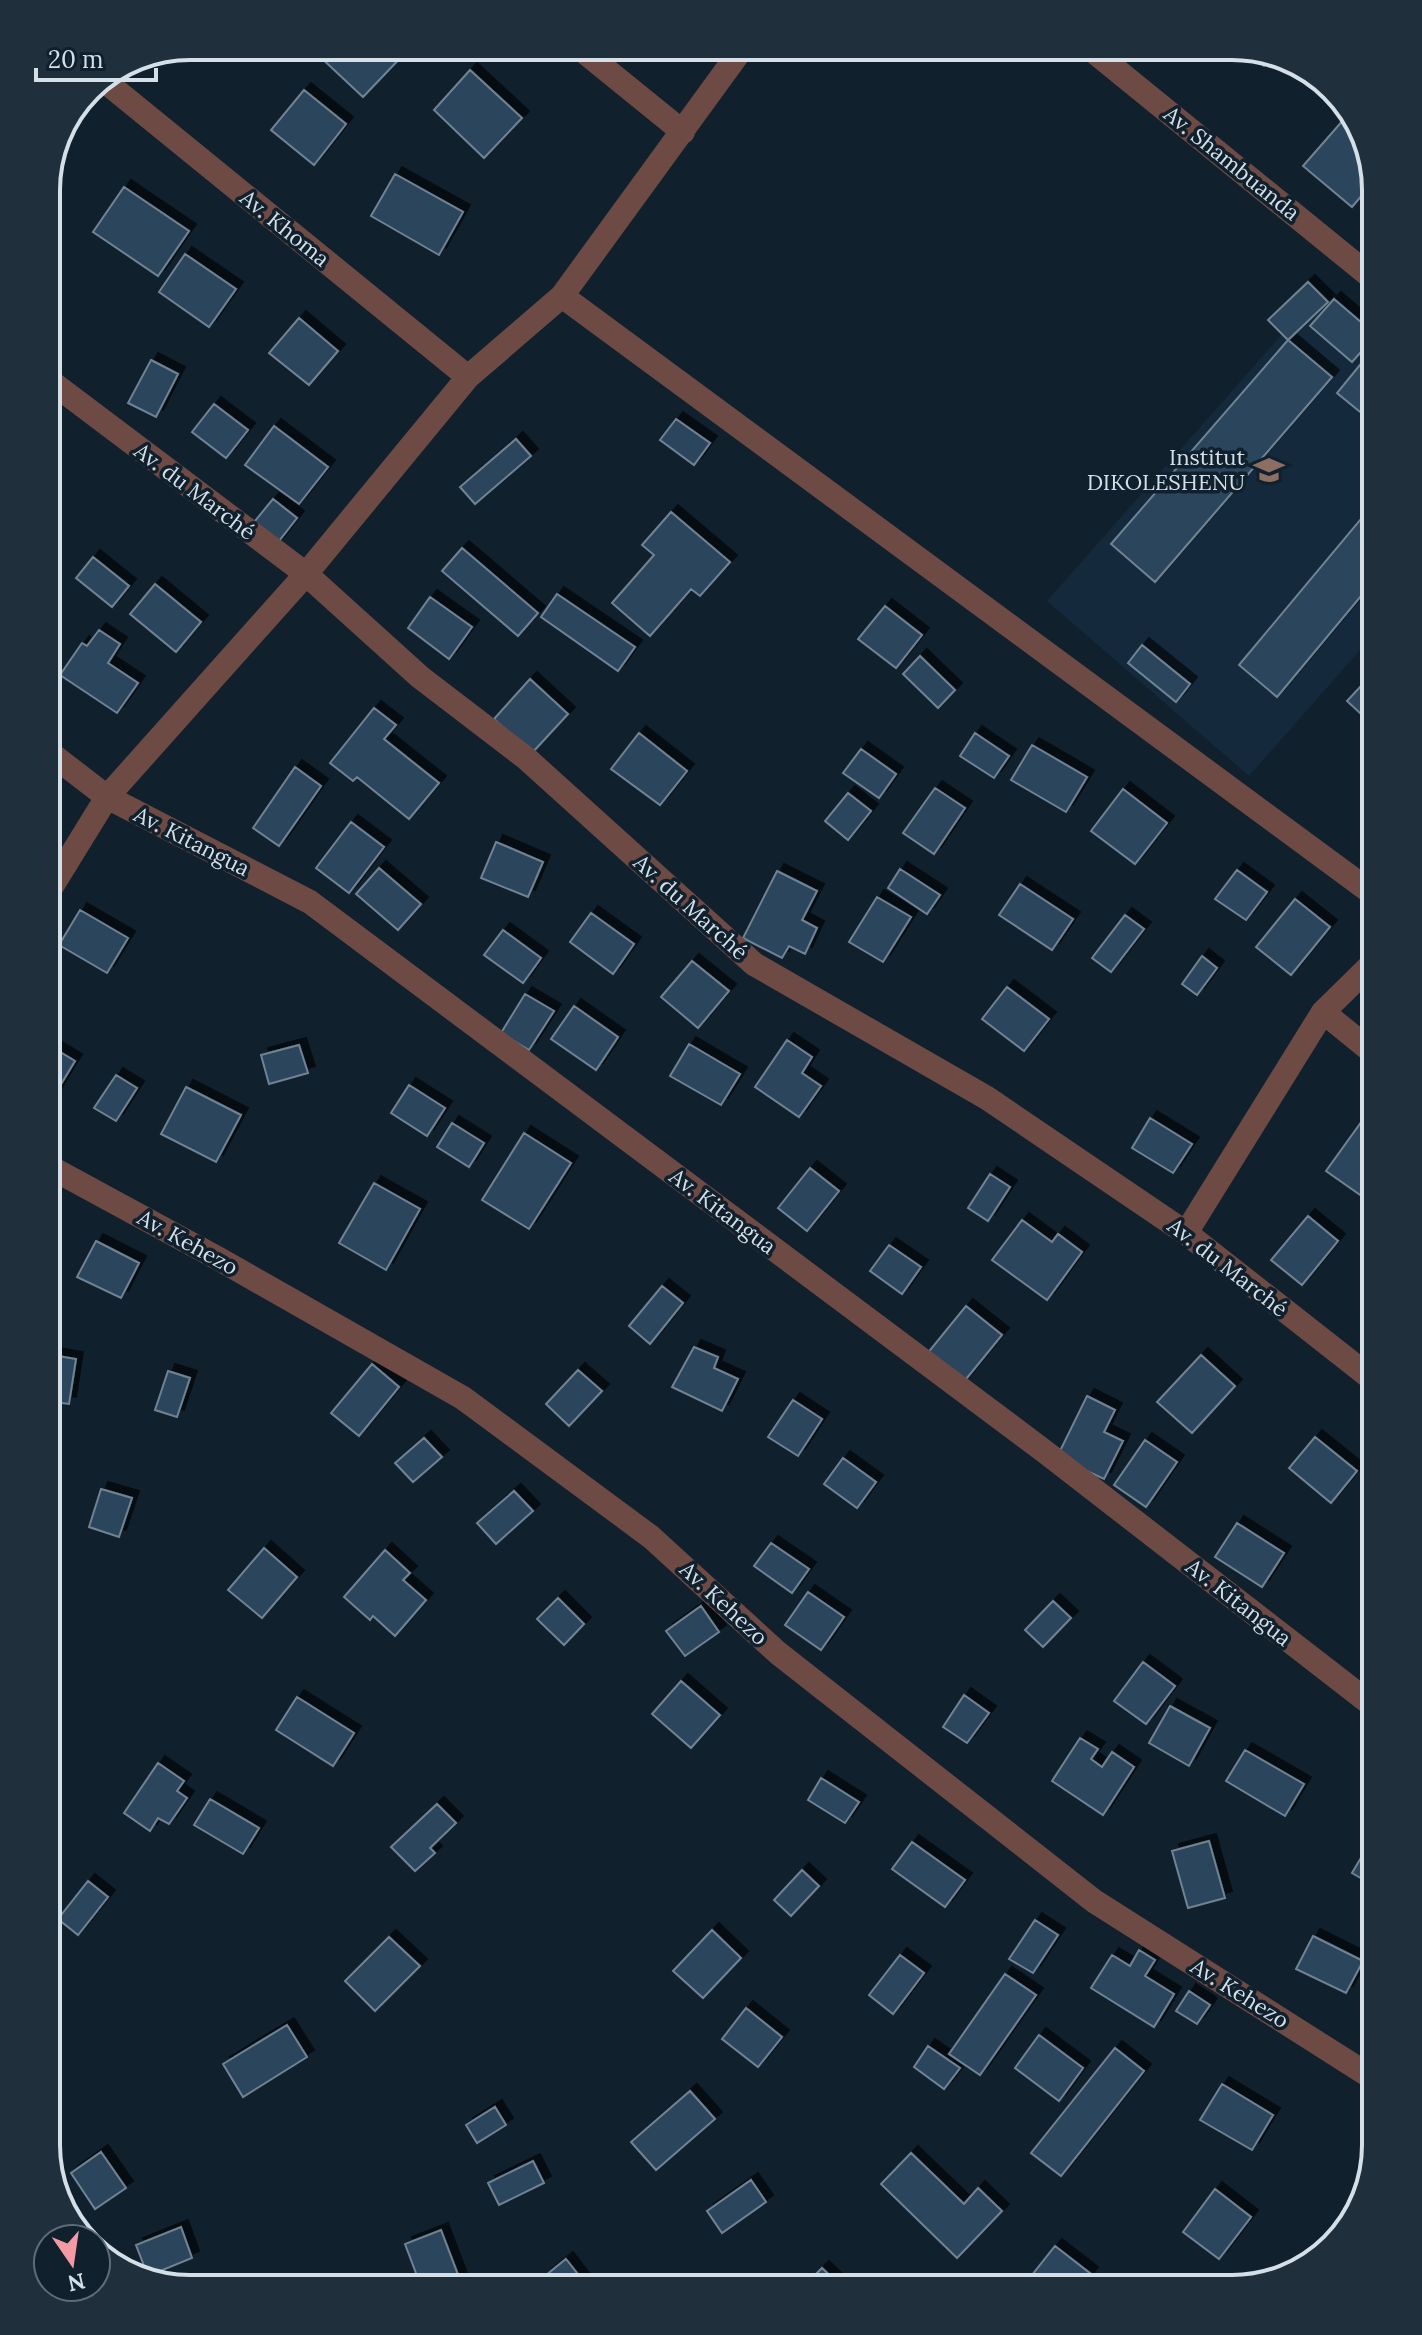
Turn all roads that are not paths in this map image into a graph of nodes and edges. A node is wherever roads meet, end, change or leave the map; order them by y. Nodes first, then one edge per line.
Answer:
1 (594, 60) edge
2 (734, 60) edge
3 (1104, 60) edge
4 (112, 87) edge
5 (683, 132) junction
6 (1362, 270) edge
7 (562, 296) junction
8 (468, 377) junction
9 (60, 389) edge
10 (306, 574) junction
11 (60, 761) edge
12 (107, 797) junction
13 (60, 873) edge
14 (1362, 886) edge
15 (1362, 974) edge
16 (1323, 1012) junction
17 (1362, 1044) edge
18 (60, 1173) edge
19 (1186, 1233) junction
20 (1362, 1371) edge
21 (1362, 1697) edge
22 (1362, 2071) edge

1 - 5 street
2 - 5 street
3 - 6 street, Av. Shambuanda
4 - 8 street, Av. Khoma
5 - 7 street
7 - 8 street
7 - 14 street
8 - 10 street
9 - 10 street, Av. du Marché
10 - 12 street
10 - 19 street, Av. du Marché
11 - 12 street, Av. Kitangua
12 - 13 street
12 - 21 street, Av. Kitangua
15 - 16 street
16 - 17 street
16 - 19 street
18 - 22 street, Av. Kehezo
19 - 20 street, Av. du Marché

